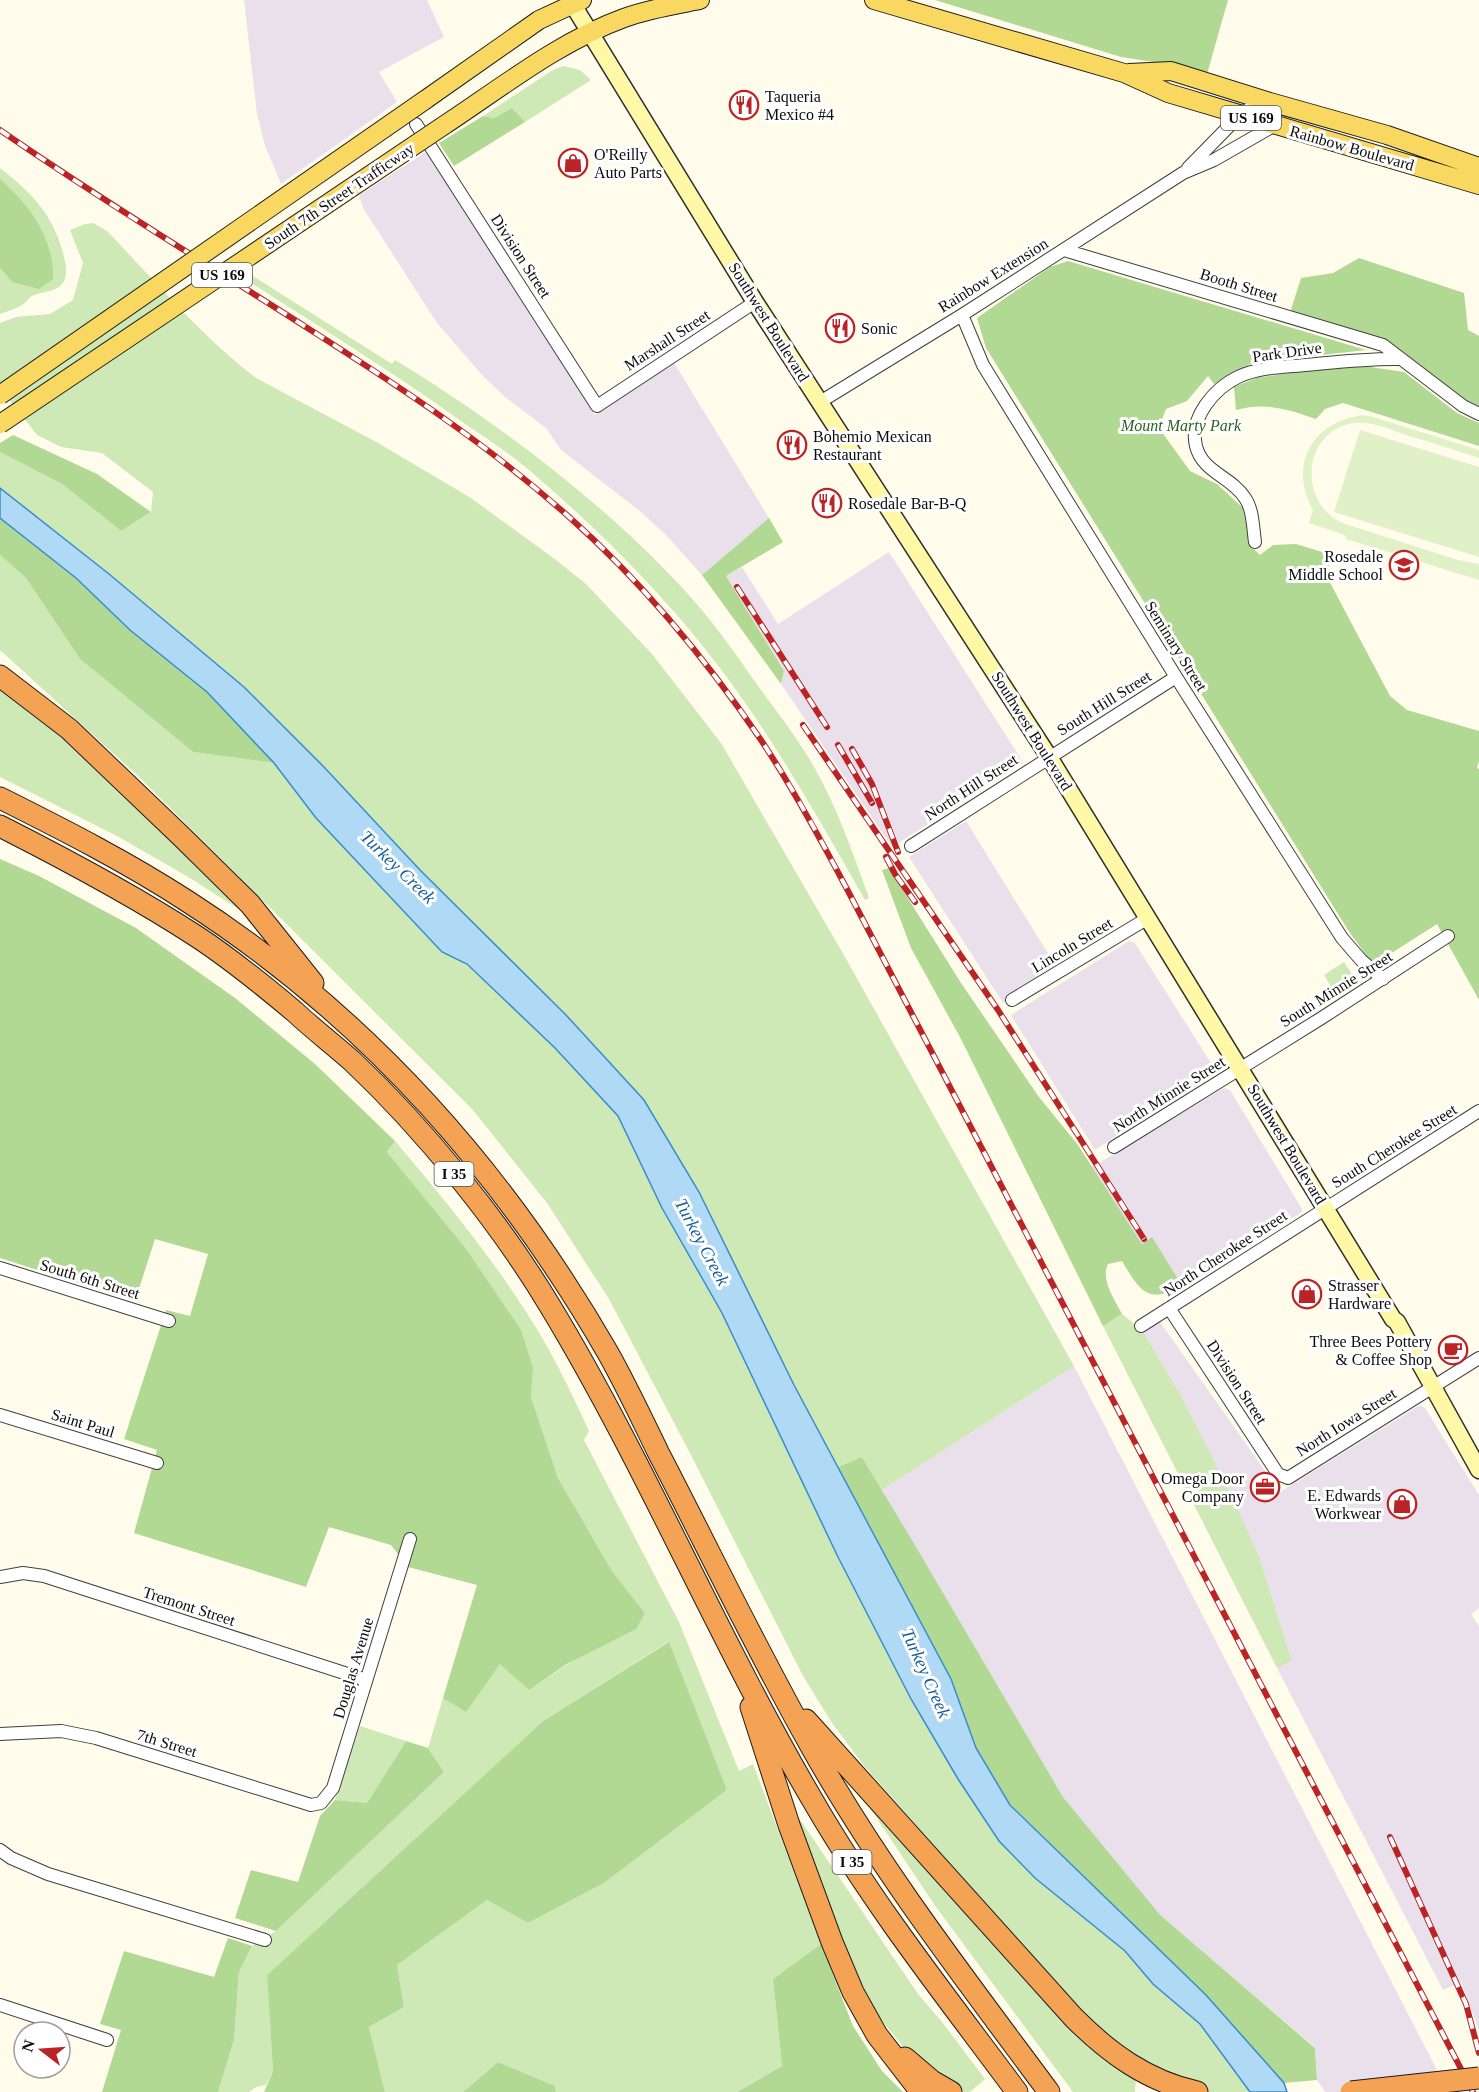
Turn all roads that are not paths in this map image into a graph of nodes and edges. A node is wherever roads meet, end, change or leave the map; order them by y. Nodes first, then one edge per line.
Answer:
1 (699, 0) edge
2 (874, 0) edge
3 (575, 1) edge
4 (591, 33) junction
5 (1124, 74) junction
6 (1270, 102) junction
7 (1240, 115) junction
8 (416, 124) dead end
9 (1275, 125) junction
10 (1479, 167) edge
11 (1183, 173) junction
12 (1479, 185) edge
13 (1064, 250) junction
14 (755, 302) junction
15 (962, 315) junction
16 (1401, 358) junction
17 (0, 395) edge
18 (820, 402) junction
19 (597, 406) joint
20 (1479, 414) edge
21 (0, 424) edge
22 (1255, 542) dead end
23 (0, 676) edge
24 (1176, 677) junction
25 (1049, 757) junction
26 (0, 798) edge
27 (4, 829) edge
28 (911, 846) dead end
29 (1148, 918) junction
30 (1448, 936) dead end
31 (1383, 979) junction
32 (1012, 1000) dead end
33 (341, 1018) junction
34 (1241, 1068) junction
35 (1479, 1111) edge
36 (1114, 1147) dead end
37 (1326, 1208) junction
38 (0, 1268) edge
39 (1169, 1308) junction
40 (170, 1321) dead end
41 (1142, 1326) dead end
42 (1479, 1358) edge
43 (1432, 1388) junction
44 (0, 1415) edge
45 (157, 1463) dead end
46 (1479, 1470) edge
47 (1278, 1474) joint
48 (410, 1539) dead end
49 (0, 1577) edge
50 (737, 1660) junction
51 (366, 1680) junction
52 (782, 1692) junction
53 (0, 1734) edge
54 (321, 1803) joint
55 (0, 1850) edge
56 (265, 1940) dead end
57 (0, 2005) edge
58 (877, 2035) junction
59 (106, 2040) dead end
60 (1479, 2078) edge
61 (1190, 2091) edge
62 (1479, 2091) edge
63 (921, 2092) edge
64 (951, 2092) edge
65 (1017, 2092) edge
66 (1049, 2092) edge
67 (1351, 2092) edge
68 (1465, 2092) edge

1 - 4 main road, US 169
2 - 5 main road, Rainbow Boulevard / US 169
3 - 4 main road, Southwest Boulevard
3 - 17 main road, South 7th Street Trafficway / US 169, bridge
4 - 14 main road, Southwest Boulevard
4 - 21 main road, South 7th Street Trafficway / US 169, bridge
5 - 6 main road, Rainbow Boulevard / US 169
5 - 7 main road, Rainbow Boulevard / US 169
6 - 7 street, Rainbow Extension
6 - 10 main road, Rainbow Boulevard / US 169
7 - 9 main road, Rainbow Boulevard / US 169
7 - 11 street, Rainbow Extension
8 - 19 street, Division Street
9 - 11 street, Rainbow Extension
9 - 12 main road, Rainbow Boulevard / US 169
11 - 13 street, Rainbow Extension
13 - 15 street, Rainbow Extension
13 - 16 street, Booth Street
14 - 18 main road, Southwest Boulevard
14 - 19 street, Marshall Street
15 - 18 street, Rainbow Extension
15 - 24 street, Seminary Street
16 - 20 street, Booth Street
16 - 22 street, Park Drive
18 - 25 main road, Southwest Boulevard
23 - 33 highway
24 - 25 street, South Hill Street
24 - 31 street, Seminary Street
25 - 28 street, North Hill Street
25 - 29 main road, Southwest Boulevard
26 - 33 highway, I 35
27 - 50 highway, I 35
29 - 32 street, Lincoln Street
29 - 34 main road, Southwest Boulevard
30 - 31 street, South Minnie Street
31 - 34 street, South Minnie Street
33 - 52 highway, I 35
34 - 36 street, North Minnie Street
34 - 37 main road, Southwest Boulevard
35 - 37 street, South Cherokee Street
37 - 39 street, North Cherokee Street
37 - 43 main road, Southwest Boulevard
38 - 40 street, South 6th Street
39 - 41 street, North Cherokee Street
39 - 47 street, Division Street
42 - 43 street
43 - 46 main road, Southwest Boulevard
43 - 47 street, North Iowa Street
44 - 45 street, Saint Paul
48 - 51 street, Douglas Avenue
49 - 51 street, Tremont Street
50 - 58 highway
50 - 65 highway, I 35
51 - 54 street, Douglas Avenue
52 - 61 highway
52 - 66 highway, I 35
53 - 54 street, 7th Street
55 - 56 street
57 - 59 street
58 - 63 highway
58 - 64 highway
60 - 67 highway, bridge
62 - 68 highway

